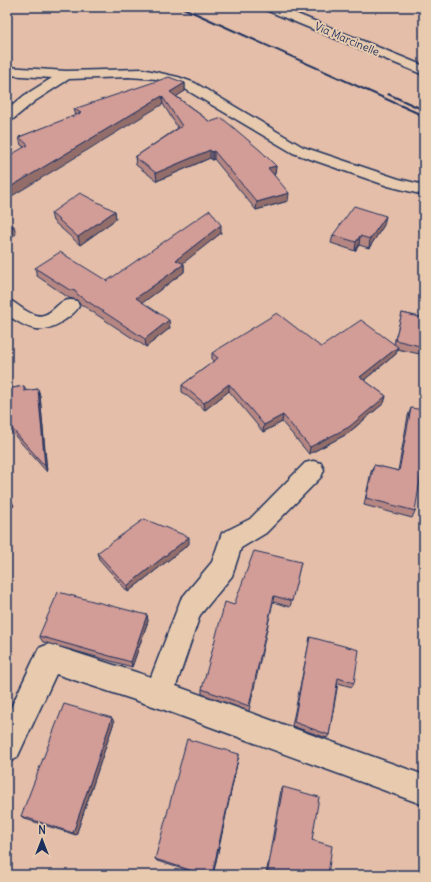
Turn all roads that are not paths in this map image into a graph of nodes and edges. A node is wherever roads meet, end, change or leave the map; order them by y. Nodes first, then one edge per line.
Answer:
1 (270, 7) edge
2 (7, 71) edge
3 (424, 71) edge
4 (66, 75) junction
5 (7, 117) edge
6 (424, 190) edge
7 (7, 306) edge
8 (70, 306) dead end
9 (313, 470) dead end
10 (160, 694) junction
11 (7, 748) edge
12 (424, 790) edge

1 - 3 street, Via Marcinelle
2 - 4 street
4 - 5 street
4 - 6 street
7 - 8 street
9 - 10 street
10 - 11 street
10 - 12 street

